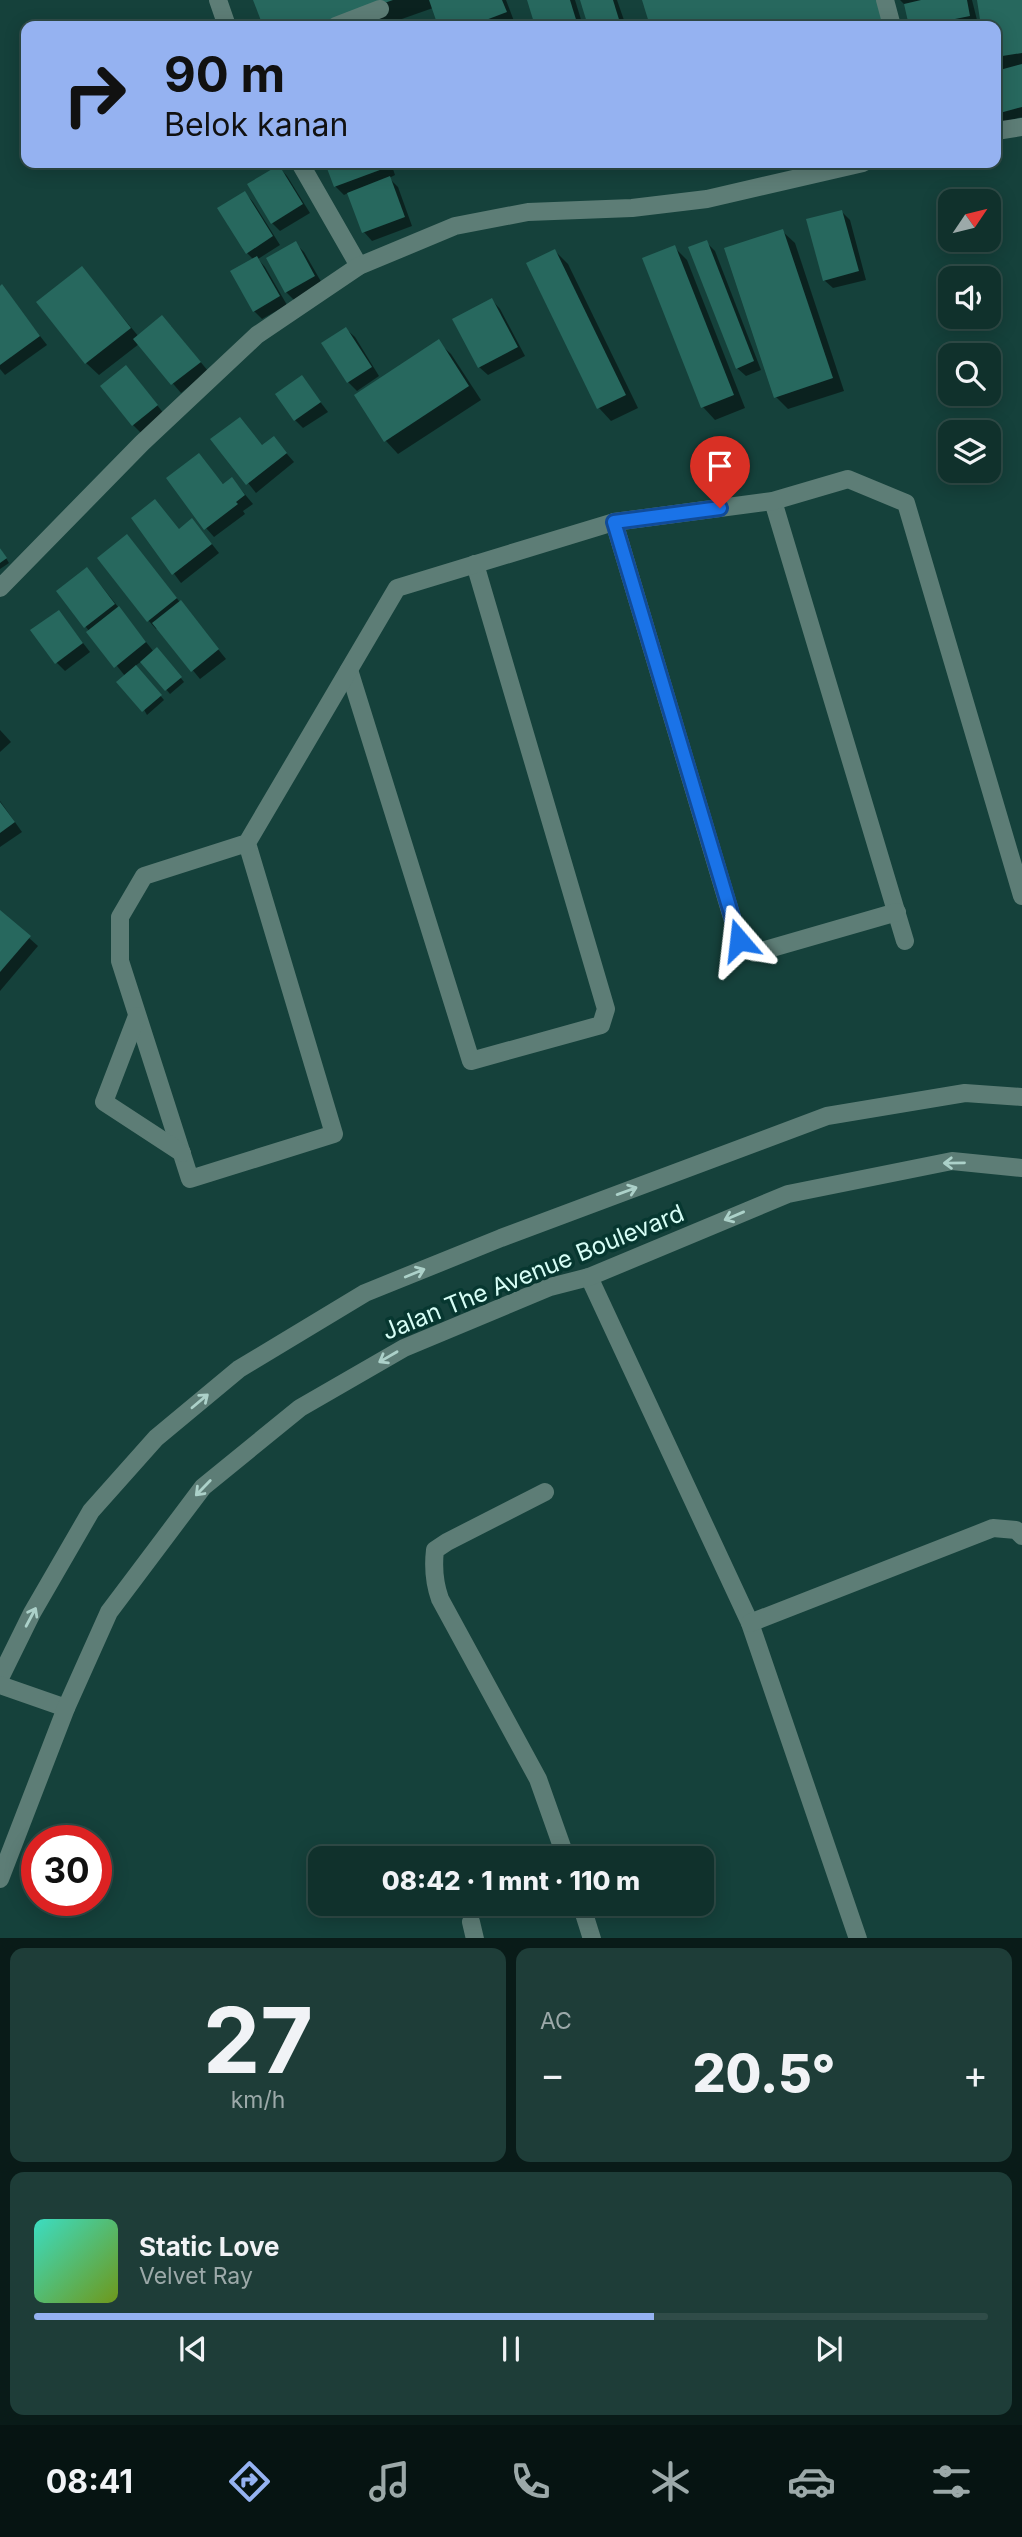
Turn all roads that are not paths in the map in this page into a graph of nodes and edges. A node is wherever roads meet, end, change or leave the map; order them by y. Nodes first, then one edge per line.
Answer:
1 (218, 0) edge
2 (885, 0) edge
3 (380, 9) dead end
4 (225, 21) edge
5 (349, 21) edge
6 (891, 21) edge
7 (1022, 127) edge
8 (1001, 130) edge
9 (303, 168) edge
10 (841, 168) edge
11 (359, 266) junction
12 (773, 501) junction
13 (614, 522) junction
14 (475, 564) junction
15 (0, 587) edge
16 (349, 670) junction
17 (247, 843) junction
18 (1022, 896) edge
19 (897, 912) junction
20 (905, 941) dead end
21 (137, 1016) junction
22 (1022, 1097) edge
23 (182, 1153) junction
24 (1022, 1168) edge
25 (589, 1277) junction
26 (545, 1492) dead end
27 (1022, 1536) edge
28 (750, 1623) junction
29 (0, 1678) edge
30 (0, 1685) edge
31 (66, 1708) junction
32 (562, 1846) edge
33 (0, 1880) edge
34 (585, 1916) edge
35 (592, 1938) edge
36 (858, 1938) edge

1 - 4 street
2 - 6 street
3 - 5 street
7 - 8 street
9 - 11 street
10 - 11 street
11 - 15 street
12 - 13 street
12 - 18 street
12 - 19 street
13 - 14 street
13 - 19 street
14 - 16 street
14 - 16 street
16 - 17 street
17 - 21 street
17 - 23 street
19 - 20 street
21 - 23 street
21 - 23 street
29 -> 22 street, Jalan The Avenue Boulevard
24 -> 25 street, Jalan The Avenue Boulevard
25 - 28 street
25 -> 31 street, Jalan The Avenue Boulevard
26 - 32 street
27 - 28 street
28 - 36 street
30 - 31 street
31 - 33 street, Jalan The Avenue Boulevard
34 - 35 street

